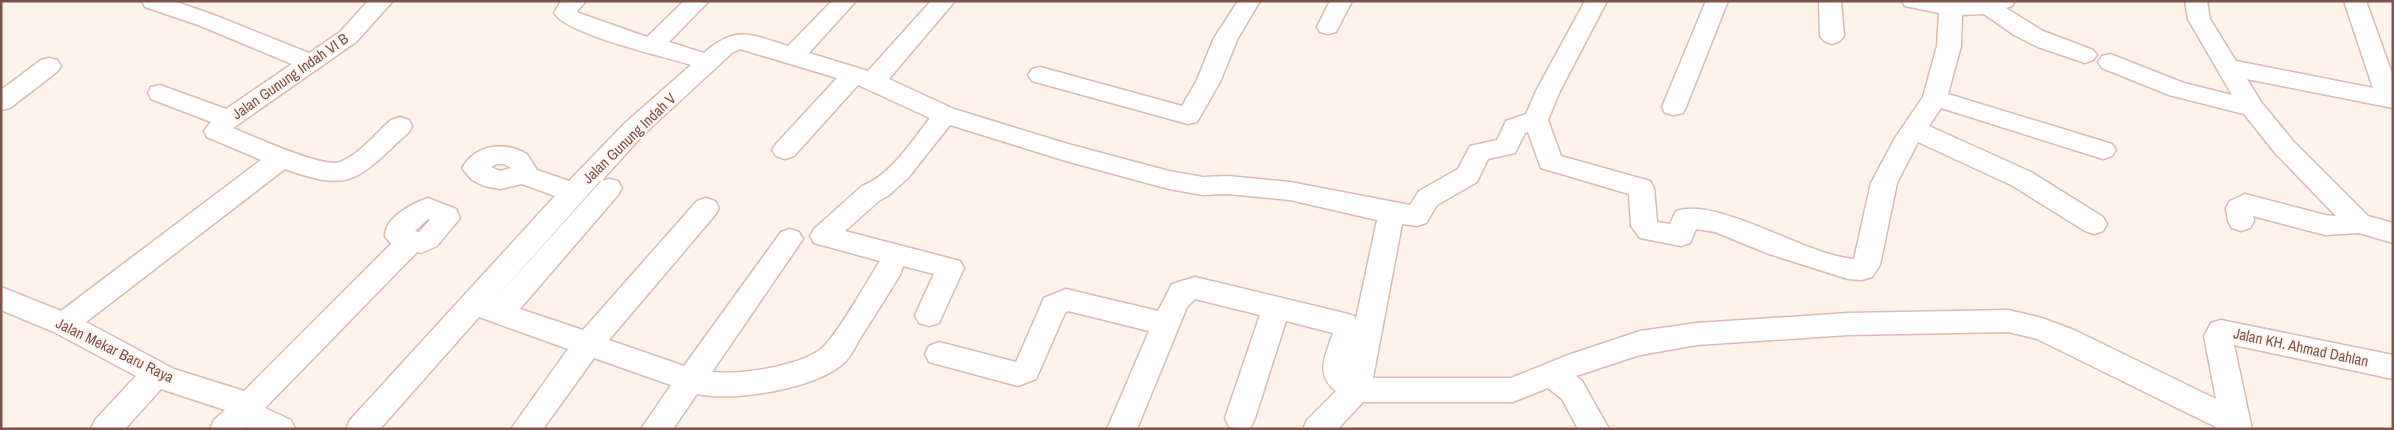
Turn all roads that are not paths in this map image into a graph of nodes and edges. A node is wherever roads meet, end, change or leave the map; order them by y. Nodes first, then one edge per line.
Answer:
1 (382, 1) edge
2 (575, 1) edge
3 (698, 1) edge
4 (845, 1) edge
5 (944, 1) edge
6 (1249, 1) edge
7 (1341, 1) edge
8 (1596, 1) edge
9 (1716, 1) edge
10 (1830, 1) edge
11 (1913, 1) edge
12 (2196, 1) edge
13 (2355, 1) edge
14 (153, 2) edge
15 (1997, 4) edge
16 (1951, 8) junction
17 (1328, 28) dead end
18 (1832, 36) dead end
19 (652, 45) junction
20 (2085, 55) dead end
21 (792, 56) junction
22 (709, 62) junction
23 (2110, 62) dead end
24 (312, 63) junction
25 (49, 66) dead end
26 (2230, 68) junction
27 (1040, 75) dead end
28 (863, 78) junction
29 (160, 94) dead end
30 (1935, 98) junction
31 (2391, 100) edge
32 (1, 102) edge
33 (1674, 107) dead end
34 (2252, 108) junction
35 (945, 115) junction
36 (228, 119) junction
37 (1536, 120) junction
38 (400, 126) dead end
39 (1913, 129) junction
40 (785, 150) dead end
41 (2103, 150) dead end
42 (281, 158) junction
43 (520, 174) dead end
44 (609, 188) dead end
45 (573, 193) junction
46 (706, 208) dead end
47 (1391, 213) junction
48 (2241, 221) dead end
49 (2359, 223) junction
50 (2094, 224) dead end
51 (2393, 233) edge
52 (412, 240) dead end
53 (790, 240) dead end
54 (890, 268) dead end
55 (1, 298) edge
56 (1277, 307) junction
57 (487, 308) junction
58 (928, 315) dead end
59 (64, 324) junction
60 (1165, 324) junction
61 (588, 344) junction
62 (939, 354) dead end
63 (2393, 367) edge
64 (156, 374) junction
65 (1553, 375) junction
66 (691, 380) junction
67 (1356, 390) junction
68 (249, 405) junction
69 (2233, 414) edge
70 (1240, 418) dead end
71 (1122, 428) edge
72 (106, 429) edge
73 (225, 429) edge
74 (280, 429) edge
75 (361, 429) edge
76 (526, 429) edge
77 (656, 429) edge
78 (1318, 429) edge
79 (1594, 429) edge

1 - 24 street, Jalan Gunung Indah VI B
2 - 19 street
3 - 19 street
4 - 21 street
5 - 28 street
6 - 27 street
7 - 17 street
8 - 37 street
9 - 33 street
10 - 18 street
11 - 16 street
12 - 26 street
13 - 31 street
14 - 24 street
15 - 16 street
15 - 20 street
16 - 30 street
19 - 22 street
21 - 22 street, Jalan Gunung Indah V
21 - 28 street, Jalan Gunung Indah V
22 - 45 street, Jalan Gunung Indah V
23 - 34 street
24 - 36 street, Jalan Gunung Indah VI B
25 - 32 street
26 - 31 street
26 - 34 street
28 - 35 street, Jalan Gunung Indah V
28 - 40 street
29 - 36 street, Jalan Gunung Indah VI B
30 - 39 street
30 - 41 street
34 - 49 street
35 - 47 street, Jalan Gunung Indah V
35 - 58 street
36 - 42 street
37 - 39 street
37 - 47 street, Jalan Gunung Indah V
38 - 42 street
39 - 50 street
42 - 59 street
43 - 45 street
44 - 57 street
45 - 57 street, Jalan Gunung Indah V
46 - 61 street
47 - 67 street
48 - 49 street
49 - 51 street
52 - 68 street
53 - 66 street
54 - 66 street
55 - 59 street, Jalan Mekar Baru Raya
56 - 60 street
56 - 67 street
56 - 70 street
57 - 61 street
57 - 75 street, Jalan Gunung Indah V
59 - 64 street, Jalan Mekar Baru Raya
60 - 62 street
60 - 71 street
61 - 66 street
61 - 76 street
63 - 69 street, Jalan KH. Ahmad Dahlan
64 - 68 street, Jalan Mekar Baru Raya
64 - 72 street
65 - 67 street
65 - 69 street
65 - 79 street
66 - 77 street
67 - 78 street
68 - 73 street
68 - 74 street, Jalan Mekar Baru Raya

